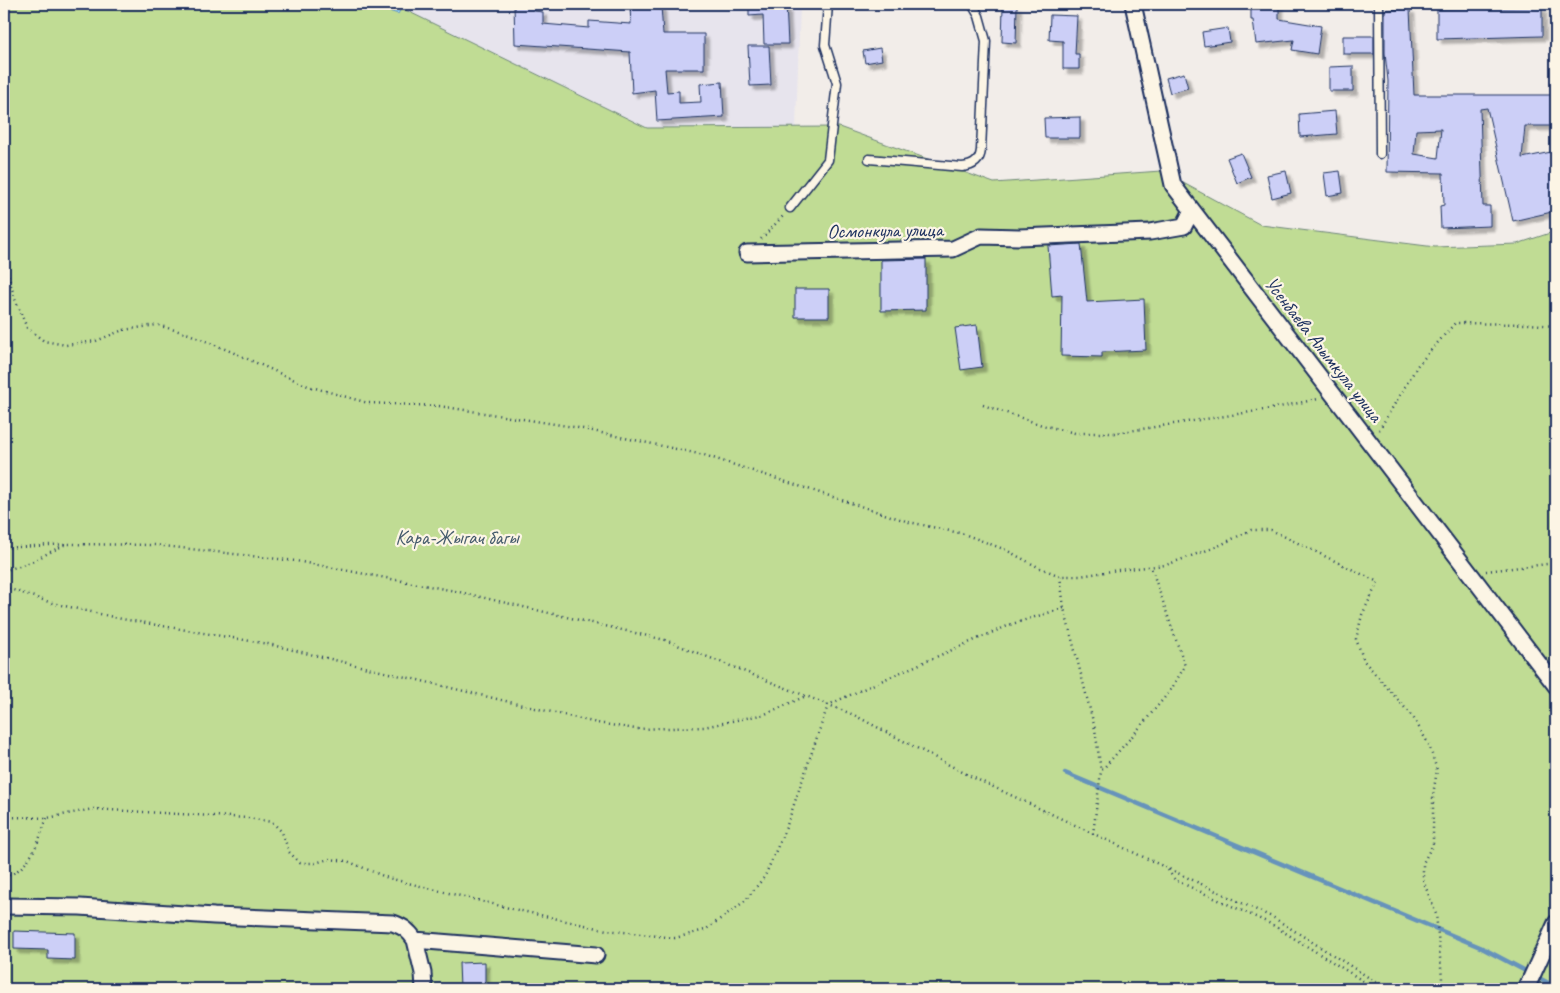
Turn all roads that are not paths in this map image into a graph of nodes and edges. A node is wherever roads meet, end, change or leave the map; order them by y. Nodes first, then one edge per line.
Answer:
1 (828, 4) edge
2 (972, 4) edge
3 (1133, 4) edge
4 (1379, 4) edge
5 (1380, 154) dead end
6 (869, 159) dead end
7 (790, 208) road end
8 (1192, 210) junction
9 (747, 252) road end
10 (1556, 686) edge
11 (4, 906) edge
12 (1556, 923) edge
13 (415, 940) junction
14 (596, 955) dead end
15 (1527, 988) edge
16 (424, 989) edge

1 - 7 lane
2 - 6 lane
3 - 8 street, Усенбаева Алымкула улица
4 - 5 lane
8 - 9 street, Осмонкула улица
8 - 10 street, Усенбаева Алымкула улица
11 - 13 street
12 - 15 street
13 - 14 street
13 - 16 street

